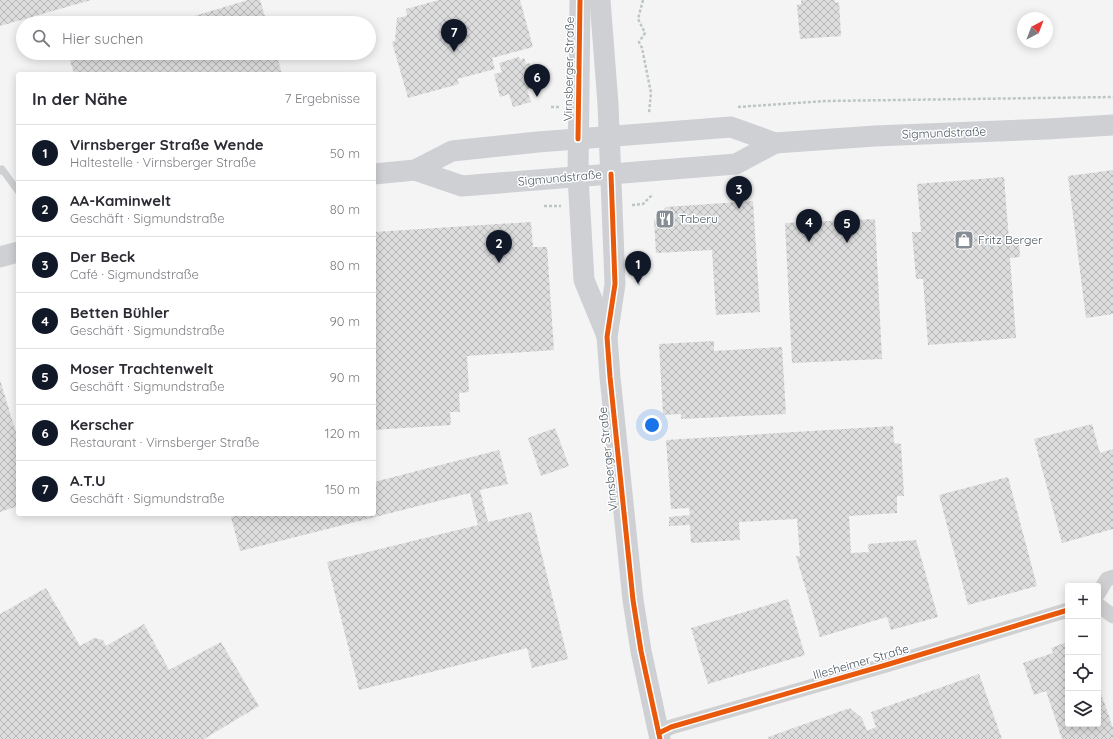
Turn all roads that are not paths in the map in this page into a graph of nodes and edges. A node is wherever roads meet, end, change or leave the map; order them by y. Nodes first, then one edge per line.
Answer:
1 (580, 0) edge
2 (600, 0) edge
3 (1113, 125) edge
4 (609, 136) junction
5 (578, 139) junction
6 (774, 143) junction
7 (415, 170) junction
8 (0, 171) edge
9 (376, 174) edge
10 (611, 174) junction
11 (578, 177) junction
12 (16, 188) edge
13 (16, 253) edge
14 (0, 257) edge
15 (607, 337) junction
16 (1113, 577) edge
17 (1101, 589) edge
18 (1101, 608) edge
19 (1065, 611) edge
20 (1113, 616) edge
21 (659, 736) edge

1 - 5 main road, Virnsberger Straße
2 - 4 main road, Virnsberger Straße
3 - 6 main road, Sigmundstraße
4 - 5 main road, Sigmundstraße
4 - 6 main road, Sigmundstraße
4 - 10 main road, Virnsberger Straße
5 - 7 main road, Sigmundstraße
5 - 11 main road, Virnsberger Straße
6 - 10 main road, Sigmundstraße
7 - 9 main road, Sigmundstraße
7 - 11 main road, Sigmundstraße
8 - 12 lane
10 - 11 main road, Sigmundstraße
10 - 15 main road, Virnsberger Straße
11 - 15 main road, Virnsberger Straße
13 - 14 main road
15 - 21 main road, Virnsberger Straße
16 - 17 street
18 - 20 street
19 - 21 street, Illesheimer Straße

